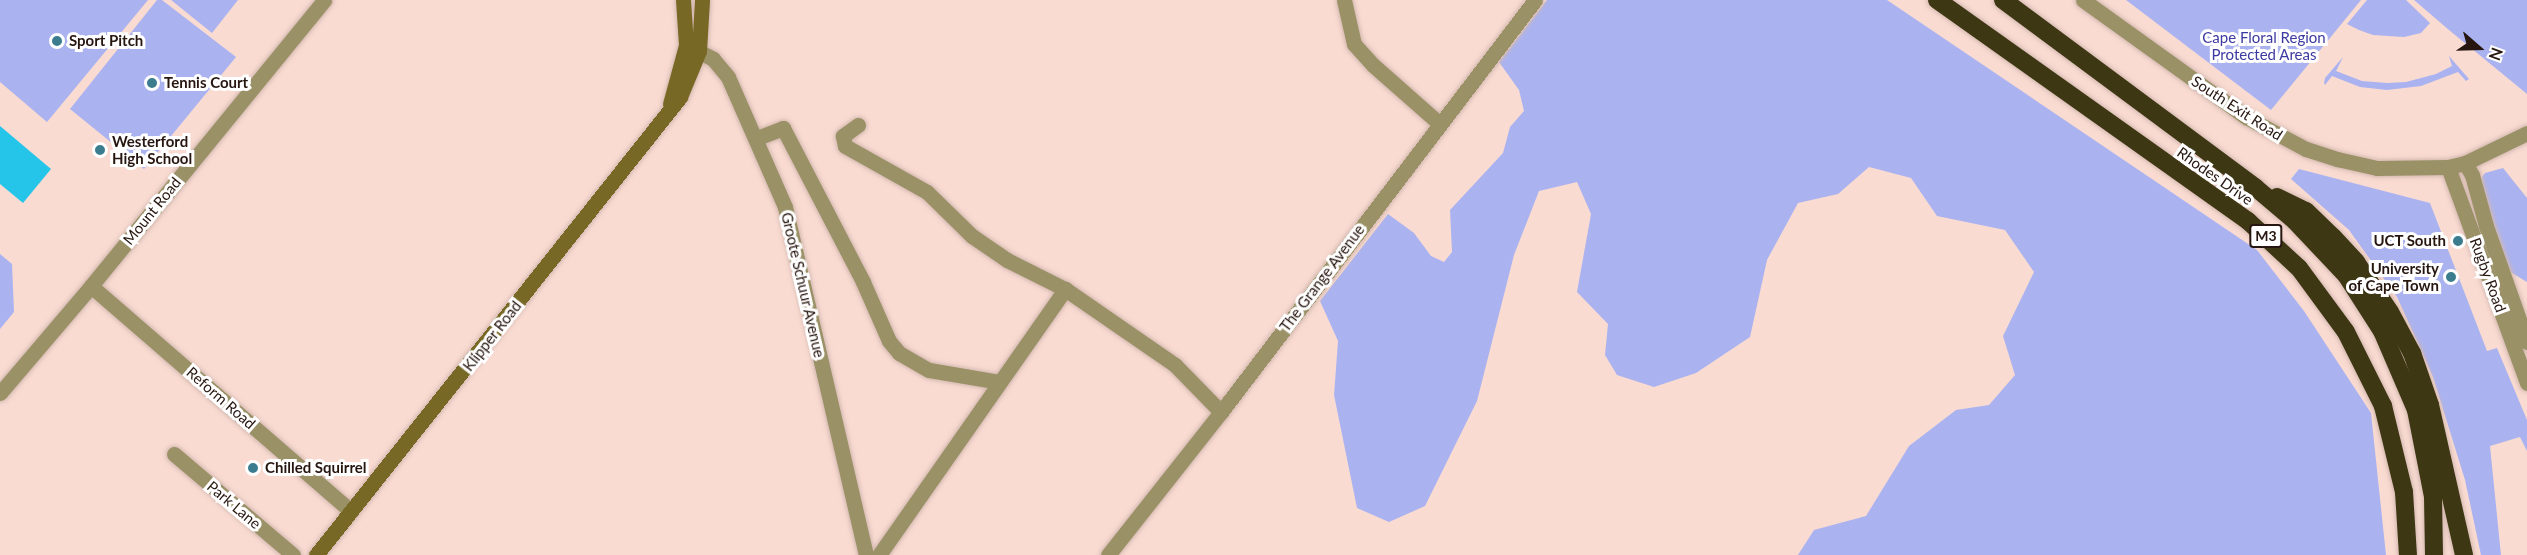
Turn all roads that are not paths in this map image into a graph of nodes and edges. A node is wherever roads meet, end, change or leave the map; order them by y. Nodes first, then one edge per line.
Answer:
1 (324, 0) edge
2 (683, 0) edge
3 (702, 0) edge
4 (1344, 0) edge
5 (1535, 0) edge
6 (1937, 0) edge
7 (2003, 0) edge
8 (2083, 0) edge
9 (692, 48) junction
10 (1440, 124) junction
11 (858, 125) dead end
12 (2527, 133) edge
13 (757, 138) junction
14 (2465, 163) junction
15 (2448, 167) junction
16 (2256, 188) junction
17 (91, 286) junction
18 (1065, 289) junction
19 (2527, 342) edge
20 (999, 382) junction
21 (2527, 383) edge
22 (0, 393) edge
23 (1221, 412) junction
24 (174, 454) dead end
25 (351, 511) junction
26 (294, 555) edge
27 (316, 555) edge
28 (866, 555) edge
29 (879, 555) edge
30 (1108, 555) edge
31 (2408, 555) edge
32 (2434, 555) edge
33 (2464, 555) edge

1 - 17 street, Mount Road
2 - 9 main road, Klipper Road
3 - 9 main road, Klipper Road
4 - 10 street
5 - 10 street, The Grange Avenue
6 - 31 highway, Rhodes Drive / M3
7 - 16 highway, Rhodes Drive / M3
8 - 15 street, South Exit Road
9 - 13 street, Groote Schuur Avenue
9 - 25 main road, Klipper Road
10 - 23 street, The Grange Avenue
11 - 18 street
12 - 14 street, South Exit Road
13 - 20 street
13 - 28 street, Groote Schuur Avenue
14 - 15 street, South Exit Road
14 - 19 street, Rugby Road
15 - 21 street, Rugby Road
16 - 32 highway, Rhodes Drive / M3
16 - 33 highway
17 - 22 street, Mount Road
17 - 25 street, Reform Road
18 - 20 street
18 - 23 street
20 - 29 street
23 - 30 street, The Grange Avenue
24 - 26 street, Park Lane
25 - 27 main road, Klipper Road

